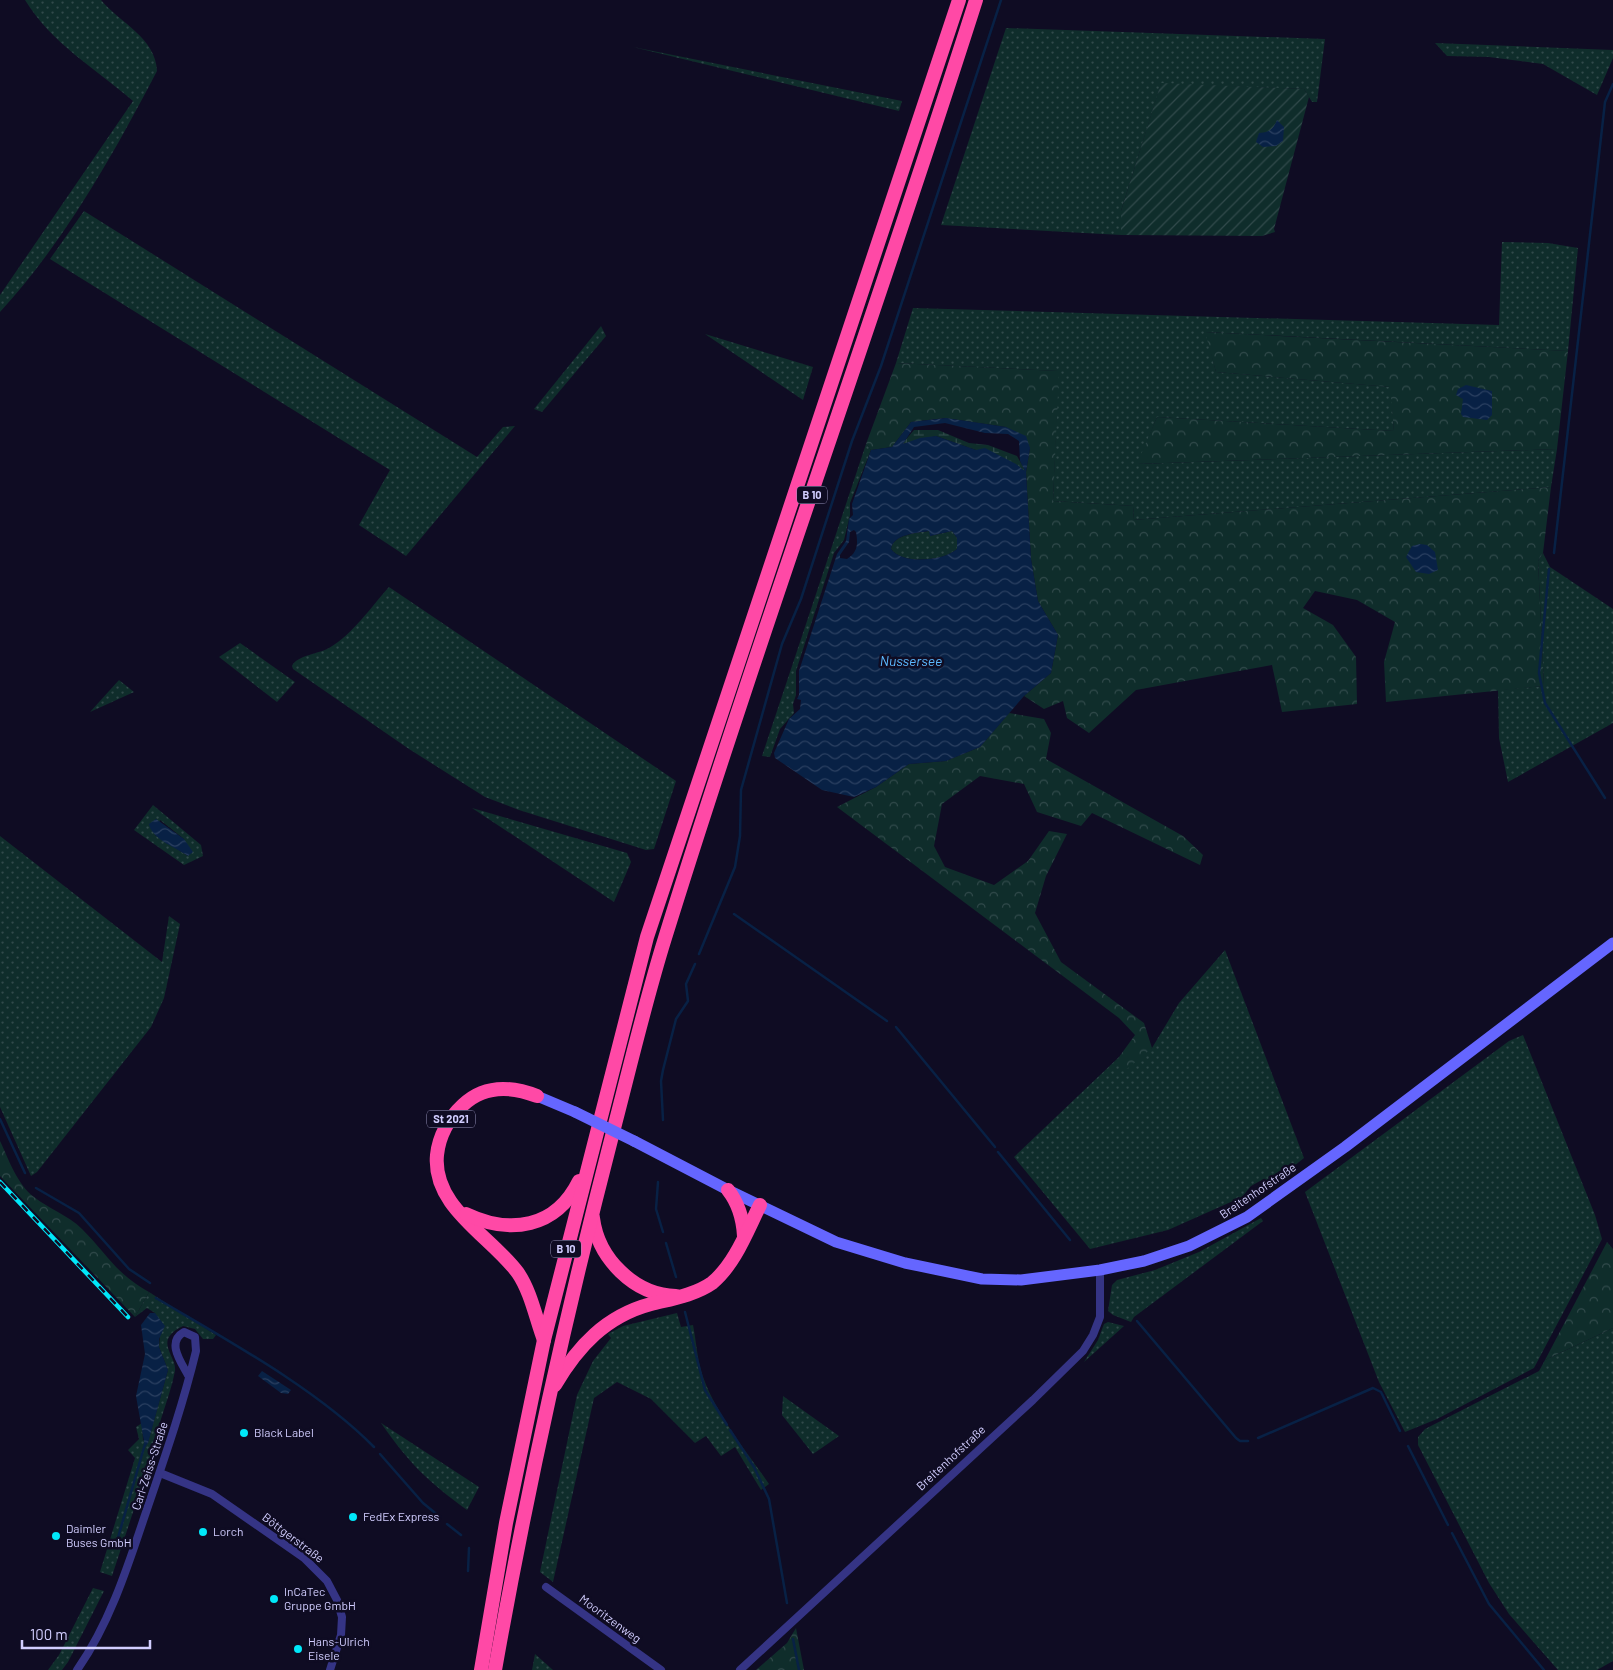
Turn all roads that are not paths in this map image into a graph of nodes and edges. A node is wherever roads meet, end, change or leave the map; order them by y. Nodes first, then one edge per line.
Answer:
1 (959, 0) edge
2 (976, 0) edge
3 (1613, 943) edge
4 (537, 1096) joint
5 (589, 1158) junction
6 (728, 1190) junction
7 (760, 1205) junction
8 (456, 1209) junction
9 (592, 1212) junction
10 (744, 1236) junction
11 (1100, 1270) junction
12 (684, 1296) junction
13 (544, 1340) junction
14 (188, 1375) junction
15 (549, 1397) junction
16 (160, 1473) junction
17 (546, 1587) dead end
18 (77, 1670) edge
19 (330, 1670) edge
20 (482, 1670) edge
21 (495, 1670) edge
22 (661, 1670) edge
23 (740, 1670) edge

1 - 5 highway, B 10
2 - 9 highway, B 10
3 - 11 main road, Breitenhofstraße / St 2021
4 - 6 main road, St 2021, bridge
4 - 8 highway, St 2021
5 - 8 highway
5 - 13 highway, B 10
6 - 7 main road, St 2021
6 - 10 highway
7 - 10 highway
7 - 11 main road, St 2021
8 - 13 highway
9 - 12 highway
9 - 15 highway, B 10
10 - 12 highway
11 - 23 street, Breitenhofstraße
12 - 15 highway
13 - 20 highway, B 10
14 - 14 street, Carl-Zeiss-Straße
14 - 16 street, Carl-Zeiss-Straße
15 - 21 highway, B 10
16 - 18 street, Carl-Zeiss-Straße
16 - 19 street, Böttgerstraße
17 - 22 street, Mooritzenweg

